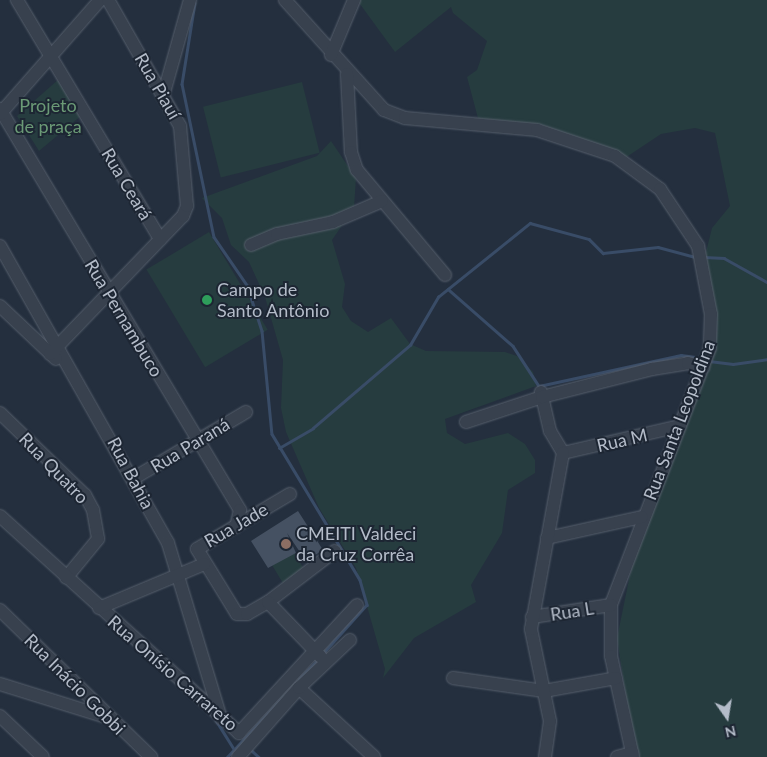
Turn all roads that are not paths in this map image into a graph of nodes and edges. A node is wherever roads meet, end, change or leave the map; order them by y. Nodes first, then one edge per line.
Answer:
1 (17, 0) edge
2 (100, 0) edge
3 (108, 0) edge
4 (190, 0) edge
5 (285, 0) edge
6 (354, 0) edge
7 (331, 55) junction
8 (50, 57) junction
9 (347, 74) junction
10 (163, 96) junction
11 (1, 112) edge
12 (382, 201) junction
13 (160, 239) junction
14 (251, 245) dead end
15 (0, 246) edge
16 (445, 275) dead end
17 (109, 294) junction
18 (0, 306) edge
19 (54, 350) junction
20 (703, 367) junction
21 (541, 394) junction
22 (246, 412) dead end
23 (0, 413) edge
24 (466, 422) dead end
25 (680, 426) junction
26 (198, 440) junction
27 (563, 453) junction
28 (134, 478) junction
29 (290, 494) dead end
30 (0, 516) edge
31 (642, 517) junction
32 (236, 527) junction
33 (547, 538) junction
34 (335, 551) dead end
35 (204, 564) junction
36 (179, 574) junction
37 (66, 578) junction
38 (268, 602) junction
39 (357, 605) dead end
40 (611, 605) junction
41 (99, 608) junction
42 (0, 610) edge
43 (532, 617) junction
44 (350, 640) dead end
45 (320, 656) junction
46 (453, 678) dead end
47 (616, 678) junction
48 (0, 684) edge
49 (299, 688) junction
50 (544, 691) junction
51 (0, 716) edge
52 (106, 716) junction
53 (220, 718) junction
54 (248, 751) edge
55 (633, 755) edge
56 (43, 757) edge
57 (151, 757) edge
58 (374, 757) edge
59 (544, 757) edge
60 (616, 757) edge

1 - 8 street, Rua Ceará
2 - 8 street
3 - 10 street, Rua Piauí
4 - 10 street
5 - 7 street, Rua Santa Leopoldina
6 - 7 street
7 - 9 street, Rua Santa Leopoldina
8 - 11 street
8 - 13 street, Rua Ceará
9 - 12 street
9 - 20 street, Rua Santa Leopoldina
10 - 13 street, Rua Piauí
11 - 17 street, Rua Pernambuco
12 - 14 street
12 - 16 street
13 - 17 street
15 - 19 street, Rua Bahia
17 - 19 street
17 - 26 street, Rua Pernambuco
18 - 19 street
19 - 28 street, Rua Bahia
20 - 21 street
20 - 25 street, Rua Santa Leopoldina
21 - 24 street
21 - 27 street
22 - 26 street, Rua Paraná
23 - 37 street, Rua Quatro
25 - 27 street, Rua M
25 - 31 street, Rua Santa Leopoldina
26 - 28 street, Rua Paraná
26 - 32 street, Rua Pernambuco
27 - 33 street
28 - 36 street, Rua Bahia
29 - 32 street, Rua Jade
30 - 37 street, Rua Onísio Carrareto
31 - 33 street
31 - 40 street, Rua Santa Leopoldina
32 - 35 street, Rua Jade
33 - 43 street
34 - 38 street, Rua Jade
35 - 36 street
35 - 38 street, Rua Jade
36 - 41 street
36 - 53 street, Rua Bahia
37 - 41 street, Rua Onísio Carrareto
38 - 45 street
39 - 45 street, Rua Onísio Carrareto
40 - 43 street, Rua L
40 - 47 street, Rua Santa Leopoldina
41 - 53 street, Rua Onísio Carrareto
42 - 52 street, Rua Inácio Gobbi
43 - 50 street
44 - 45 street
45 - 49 street
45 - 53 street, Rua Onísio Carrareto
46 - 50 street
47 - 50 street
47 - 55 street, Rua Santa Leopoldina
48 - 52 street
49 - 54 street
49 - 58 street
50 - 59 street
51 - 56 street
52 - 57 street, Rua Inácio Gobbi
55 - 60 street

